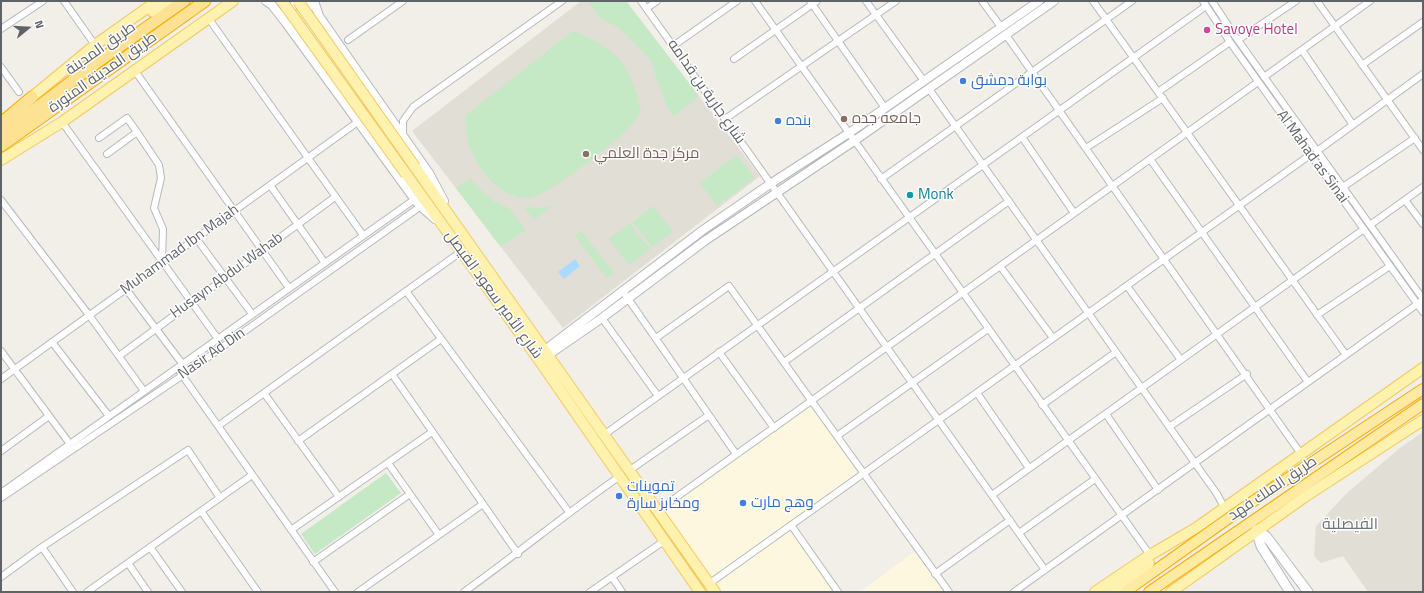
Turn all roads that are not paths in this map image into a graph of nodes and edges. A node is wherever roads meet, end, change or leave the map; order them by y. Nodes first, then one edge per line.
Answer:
1 (43, 1) edge
2 (64, 1) edge
3 (158, 1) edge
4 (169, 1) edge
5 (184, 1) edge
6 (205, 1) edge
7 (225, 1) edge
8 (234, 1) edge
9 (238, 1) edge
10 (266, 1) edge
11 (282, 1) edge
12 (298, 1) edge
13 (403, 1) edge
14 (562, 1) edge
15 (642, 1) edge
16 (657, 1) edge
17 (737, 1) edge
18 (755, 1) edge
19 (866, 1) edge
20 (896, 1) edge
21 (982, 1) edge
22 (1040, 1) edge
23 (1054, 1) edge
24 (1093, 1) edge
25 (1132, 1) edge
26 (1212, 1) edge
27 (1296, 1) edge
28 (1317, 1) edge
29 (1370, 1) edge
30 (813, 2) edge
31 (1204, 3) edge
32 (315, 4) edge
33 (646, 8) junction
34 (876, 15) junction
35 (209, 19) junction
36 (1106, 19) junction
37 (1423, 22) edge
38 (286, 23) junction
39 (1335, 26) junction
40 (1, 29) edge
41 (776, 30) junction
42 (1004, 31) junction
43 (348, 40) dead end
44 (1238, 40) junction
45 (838, 41) junction
46 (1230, 42) junction
47 (95, 45) junction
48 (673, 46) junction
49 (1302, 50) junction
50 (1133, 57) junction
51 (734, 59) dead end
52 (1362, 65) junction
53 (801, 66) junction
54 (1, 67) edge
55 (135, 71) junction
56 (1032, 72) junction
57 (1423, 74) edge
58 (4, 77) edge
59 (1264, 77) junction
60 (924, 81) junction
61 (1258, 82) junction
62 (929, 89) junction
63 (19, 92) dead end
64 (1158, 92) junction
65 (32, 97) junction
66 (1163, 98) junction
67 (1387, 100) junction
68 (885, 108) junction
69 (1059, 110) junction
70 (1, 119) edge
71 (725, 119) junction
72 (358, 121) junction
73 (62, 122) junction
74 (1, 123) edge
75 (1353, 124) junction
76 (1299, 125) junction
77 (956, 126) junction
78 (1292, 130) junction
79 (137, 132) junction
80 (849, 133) junction
81 (1187, 133) junction
82 (1, 134) edge
83 (403, 136) junction
84 (1022, 137) junction
85 (100, 138) dead end
86 (1415, 138) junction
87 (854, 141) junction
88 (1, 146) edge
89 (1086, 148) junction
90 (1423, 150) edge
91 (1317, 151) junction
92 (107, 154) dead end
93 (1310, 155) junction
94 (308, 158) junction
95 (1, 159) edge
96 (1150, 159) junction
97 (983, 164) junction
98 (881, 179) junction
99 (770, 184) junction
100 (270, 185) junction
101 (1113, 186) junction
102 (1343, 187) junction
103 (1423, 187) edge
104 (776, 192) junction
105 (335, 197) junction
106 (415, 199) junction
107 (1, 200) edge
108 (1406, 200) junction
109 (1009, 201) junction
110 (421, 206) junction
111 (1239, 206) junction
112 (234, 211) junction
113 (1074, 213) junction
114 (909, 217) junction
115 (453, 220) junction
116 (1423, 224) edge
117 (298, 225) junction
118 (1370, 225) junction
119 (446, 229) junction
120 (1364, 229) junction
121 (1202, 232) junction
122 (363, 236) junction
123 (196, 238) junction
124 (1036, 240) junction
125 (261, 251) junction
126 (462, 251) junction
127 (675, 251) junction
128 (935, 254) junction
129 (681, 259) junction
130 (1165, 259) junction
131 (162, 262) junction
132 (325, 263) junction
133 (1000, 266) junction
134 (1390, 266) junction
135 (833, 271) junction
136 (225, 278) junction
137 (1292, 280) junction
138 (1127, 286) junction
139 (288, 288) junction
140 (126, 289) junction
141 (622, 290) junction
142 (406, 291) junction
143 (962, 293) junction
144 (628, 298) junction
145 (1421, 301) edge
146 (192, 302) junction
147 (1255, 307) junction
148 (860, 308) junction
149 (1423, 312) edge
150 (1088, 313) junction
151 (252, 314) junction
152 (89, 315) junction
153 (1317, 315) junction
154 (602, 318) junction
155 (757, 325) junction
156 (156, 328) junction
157 (988, 329) junction
158 (1218, 334) junction
159 (441, 338) junction
160 (656, 338) junction
161 (1053, 338) junction
162 (218, 339) junction
163 (52, 342) junction
164 (887, 347) junction
165 (1, 351) edge
166 (719, 352) junction
167 (1116, 352) junction
168 (544, 355) junction
169 (1346, 355) junction
170 (119, 356) junction
171 (1181, 360) junction
172 (784, 362) junction
173 (180, 366) junction
174 (1014, 366) junction
175 (1423, 368) edge
176 (14, 369) junction
177 (185, 374) junction
178 (392, 374) junction
179 (1247, 374) junction
180 (1423, 376) edge
181 (683, 378) junction
182 (1, 379) edge
183 (1308, 382) junction
184 (913, 383) junction
185 (1142, 388) junction
186 (1423, 389) edge
187 (144, 391) junction
188 (977, 392) junction
189 (264, 393) junction
190 (658, 396) junction
191 (811, 401) junction
192 (1423, 404) edge
193 (1042, 405) junction
194 (1271, 409) junction
195 (1423, 413) edge
196 (1106, 414) junction
197 (709, 415) junction
198 (49, 416) junction
199 (109, 416) junction
200 (939, 420) junction
201 (1423, 420) edge
202 (218, 426) junction
203 (1169, 427) junction
204 (774, 428) junction
205 (1333, 431) junction
206 (432, 432) junction
207 (605, 434) junction
208 (837, 436) junction
209 (298, 441) junction
210 (1068, 441) junction
211 (70, 444) junction
212 (1, 451) edge
213 (736, 454) junction
214 (1301, 454) junction
215 (1369, 454) junction
216 (388, 463) junction
217 (1195, 463) junction
218 (1029, 468) junction
219 (630, 470) junction
220 (864, 474) junction
221 (252, 475) junction
222 (620, 476) junction
223 (1095, 479) junction
224 (1158, 490) junction
225 (1, 493) edge
226 (410, 494) junction
227 (992, 495) junction
228 (338, 497) junction
229 (1, 498) edge
230 (220, 498) junction
231 (483, 504) junction
232 (1224, 507) junction
233 (201, 511) junction
234 (657, 511) junction
235 (569, 512) junction
236 (1121, 516) junction
237 (1010, 520) junction
238 (791, 525) junction
239 (1196, 528) junction
240 (291, 530) junction
241 (1256, 530) junction
242 (1019, 533) junction
243 (439, 535) junction
244 (664, 541) junction
245 (42, 547) junction
246 (150, 547) junction
247 (518, 554) junction
248 (1150, 555) junction
249 (313, 562) junction
250 (128, 563) junction
251 (1046, 570) junction
252 (935, 574) junction
253 (1, 576) edge
254 (612, 577) junction
255 (1299, 579) junction
256 (713, 588) edge
257 (1288, 590) edge
258 (73, 592) edge
259 (87, 592) edge
260 (148, 592) edge
261 (182, 592) edge
262 (258, 592) edge
263 (335, 592) edge
264 (358, 592) edge
265 (464, 592) edge
266 (590, 592) edge
267 (622, 592) edge
268 (700, 592) edge
269 (838, 592) edge
270 (948, 592) edge
271 (1014, 592) edge
272 (1095, 592) edge
273 (1111, 592) edge
274 (1125, 592) edge
275 (1148, 592) edge
276 (1171, 592) edge
277 (1308, 592) edge

1 - 40 street
2 - 47 street
3 - 47 main road, طريق المدينة
4 - 65 main road, طريق المدينة
5 - 82 highway, طريق المدينة المنورة
6 - 88 highway, طريق المدينة المنورة
7 - 95 main road, طريق المدينة
8 - 35 main road, طريق المدينة
9 - 35 street
10 - 38 street
11 - 119 main road, شارع الأمير سعود الفيصل, bridge
12 - 115 main road, شارع الأمير سعود الفيصل, bridge
13 - 43 street
14 - 83 street
15 - 33 street, شارع جارية بن قدامه
16 - 33 street
17 - 48 street
18 - 41 street
19 - 34 street
20 - 34 street
21 - 42 street
22 - 42 street
23 - 42 street
24 - 36 street
25 - 36 street
26 - 44 street, Al Mahad as Sinai
27 - 44 street
28 - 39 street
29 - 39 street
30 - 41 street
30 - 45 street
31 - 46 street, Al Mahad as Sinai
31 - 50 street
32 - 38 street
32 - 83 street
33 - 48 street, شارع جارية بن قدامه
34 - 45 street
34 - 60 street
35 - 55 main road, طريق المدينة
35 - 94 street
36 - 50 street
36 - 56 street
37 - 52 street
38 - 72 street
39 - 49 street
39 - 52 street
41 - 51 street
41 - 53 street
42 - 56 street
42 - 60 street
42 - 62 street
44 - 59 street, Al Mahad as Sinai
45 - 53 street
45 - 68 street
46 - 61 street, Al Mahad as Sinai
46 - 64 street
47 - 65 main road, طريق المدينة
48 - 71 street, شارع جارية بن قدامه
49 - 59 street
49 - 75 street
50 - 64 street
50 - 69 street
52 - 67 street
53 - 71 street
53 - 80 street
54 - 58 street
55 - 73 main road, طريق المدينة
55 - 112 street
56 - 69 street
56 - 77 street
57 - 67 street
58 - 63 street
59 - 76 street, Al Mahad as Sinai
60 - 68 street
61 - 78 street, Al Mahad as Sinai
61 - 81 street
62 - 77 street
62 - 87 street
64 - 66 street
65 - 70 main road, طريق المدينة
65 - 74 highway
66 - 81 street
66 - 89 street
67 - 75 street
67 - 86 street
68 - 80 street
69 - 84 street
69 - 89 street
71 - 99 street, شارع جارية بن قدامه
72 - 94 street, Muhammad Ibn Majah
72 - 106 street
73 - 95 main road, طريق المدينة
73 - 131 street
75 - 91 street
76 - 78 street
76 - 91 street, Al Mahad as Sinai
77 - 97 street
77 - 98 street
78 - 93 street, Al Mahad as Sinai
79 - 85 street
79 - 92 street
79 - 131 street
80 - 87 street
80 - 99 street
81 - 96 street
81 - 111 street
83 - 115 street
84 - 97 street
84 - 113 street
86 - 90 street
86 - 102 street
87 - 98 street
87 - 104 street
89 - 101 street
91 - 102 street, Al Mahad as Sinai
93 - 111 street
93 - 120 street, Al Mahad as Sinai
94 - 100 street, Muhammad Ibn Majah
94 - 105 street
96 - 101 street
96 - 121 street
97 - 109 street
97 - 114 street
98 - 114 street
99 - 104 street, شارع جارية بن قدامه
99 - 127 street
100 - 112 street, Muhammad Ibn Majah
100 - 117 street
101 - 113 street
101 - 130 street
102 - 118 street, Al Mahad as Sinai
103 - 108 street
104 - 129 street
104 - 135 street, شارع جارية بن قدامه
105 - 117 street, Husayn Abdul Wahab
105 - 122 street
106 - 110 street
106 - 122 street, Nasir Ad Din
107 - 152 street
108 - 116 street
108 - 118 street
109 - 124 street
109 - 128 street
110 - 119 street
110 - 177 street, Nasir Ad Din
111 - 121 street
111 - 137 street
112 - 123 street, Muhammad Ibn Majah
112 - 125 street
113 - 124 street
114 - 128 street
114 - 135 street
115 - 168 main road, شارع الأمير سعود الفيصل
117 - 125 street, Husayn Abdul Wahab
117 - 132 street
118 - 145 street, Al Mahad as Sinai
119 - 126 main road, شارع الأمير سعود الفيصل
120 - 134 street, Al Mahad as Sinai
120 - 137 street
121 - 130 street
121 - 147 street
122 - 132 street, Nasir Ad Din
123 - 131 street, Muhammad Ibn Majah
123 - 136 street
124 - 133 street
124 - 150 street
125 - 136 street, Husayn Abdul Wahab
125 - 139 street
126 - 142 street
126 - 168 main road, شارع الأمير سعود الفيصل
127 - 129 street
127 - 141 street
128 - 143 street
128 - 148 street
129 - 144 street
130 - 138 street
130 - 158 street
131 - 140 street, Muhammad Ibn Majah
131 - 146 street
132 - 139 street, Nasir Ad Din
133 - 143 street
133 - 161 street
134 - 145 street, Al Mahad as Sinai
134 - 153 street
135 - 148 street, شارع جارية بن قدامه
135 - 155 street
136 - 146 street, Husayn Abdul Wahab
136 - 151 street
137 - 147 street
137 - 153 street
138 - 150 street
138 - 171 street
139 - 151 street, Nasir Ad Din
140 - 152 street, Muhammad Ibn Majah
140 - 156 street
141 - 144 street
141 - 168 street
142 - 159 street
142 - 189 street
143 - 157 street
143 - 164 street
144 - 154 street
144 - 160 street
145 - 149 street, Al Mahad as Sinai
145 - 169 street
146 - 156 street, Husayn Abdul Wahab
146 - 162 street
147 - 158 street
147 - 183 street
148 - 164 street, شارع جارية بن قدامه
148 - 172 street
150 - 161 street
150 - 167 street
151 - 162 street, Nasir Ad Din
152 - 163 street, Muhammad Ibn Majah
152 - 170 street
153 - 169 street
154 - 168 street
154 - 190 street
155 - 160 street
155 - 166 street
155 - 172 street
156 - 170 street, Husayn Abdul Wahab
156 - 173 street
157 - 174 street
157 - 184 street
158 - 171 street
158 - 179 street
159 - 178 street
159 - 235 street
160 - 181 street
161 - 174 street
162 - 173 street, Nasir Ad Din
163 - 176 street, Muhammad Ibn Majah
163 - 199 street
164 - 184 street, شارع جارية بن قدامه
164 - 191 street
165 - 176 street
166 - 181 street
166 - 204 street
167 - 185 street
167 - 193 street
168 - 207 main road, شارع الأمير سعود الفيصل
168 - 222 main road, شارع الأمير سعود الفيصل
169 - 183 street
170 - 187 street
171 - 185 street
172 - 191 street
173 - 177 street
173 - 187 street, Nasir Ad Din
174 - 188 street
174 - 193 street
175 - 205 main road
176 - 182 street, Muhammad Ibn Majah
176 - 198 street
177 - 202 street
177 - 229 street, Nasir Ad Din
178 - 206 street
178 - 209 street
179 - 194 street
179 - 203 street
180 - 205 main road
181 - 190 street
181 - 197 street
183 - 194 street
184 - 200 street, شارع جارية بن قدامه
184 - 208 street
185 - 196 street
185 - 203 street
186 - 274 highway, طريق الملك فهد
187 - 199 street, Nasir Ad Din
188 - 200 street
188 - 218 street
189 - 202 street
189 - 209 street
190 - 207 street
191 - 204 street
191 - 208 street
192 - 275 highway, طريق الملك فهد
193 - 210 street
194 - 214 street
194 - 217 street
195 - 215 main road
196 - 210 street
196 - 224 street
197 - 213 street
197 - 219 street
198 - 211 street
198 - 212 street
199 - 211 street, Nasir Ad Din
200 - 220 street
200 - 227 street, شارع جارية بن قدامه
201 - 215 main road
202 - 221 street
203 - 217 street
204 - 213 street
205 - 214 main road
206 - 216 street
206 - 231 street
207 - 219 main road, شارع الأمير سعود الفيصل
208 - 220 street
209 - 228 street
210 - 218 street
210 - 223 street
211 - 225 street, Nasir Ad Din
213 - 234 street
214 - 232 main road
215 - 241 main road
216 - 226 street
216 - 228 street
217 - 224 street
217 - 232 street
218 - 227 street
219 - 234 main road, شارع الأمير سعود الفيصل
220 - 238 street
220 - 252 street
221 - 230 street
221 - 240 street
222 - 235 street
222 - 244 main road, شارع الأمير سعود الفيصل
223 - 236 street
223 - 242 street
224 - 236 street
226 - 243 street
226 - 249 street
227 - 237 street, شارع جارية بن قدامه
228 - 240 street
230 - 233 street
230 - 245 street
231 - 243 street
231 - 247 street
232 - 239 main road
233 - 246 street
233 - 262 street
234 - 256 main road, شارع الأمير سعود الفيصل
235 - 247 street
236 - 248 street
236 - 251 street
237 - 242 street, شارع جارية بن قدامه
237 - 252 street
238 - 256 street
238 - 269 street
239 - 248 main road
239 - 273 main road
240 - 249 street
241 - 255 main road
241 - 257 main road
241 - 276 main road
242 - 251 street, شارع جارية بن قدامه
243 - 264 street
244 - 254 street
244 - 268 main road, شارع الأمير سعود الفيصل
245 - 253 street
245 - 258 street
246 - 250 street
246 - 261 street
247 - 265 street
248 - 272 main road
249 - 263 street
250 - 259 street
250 - 260 street
251 - 271 street
252 - 270 street
254 - 266 street
254 - 267 street
255 - 257 main road
255 - 277 main road

